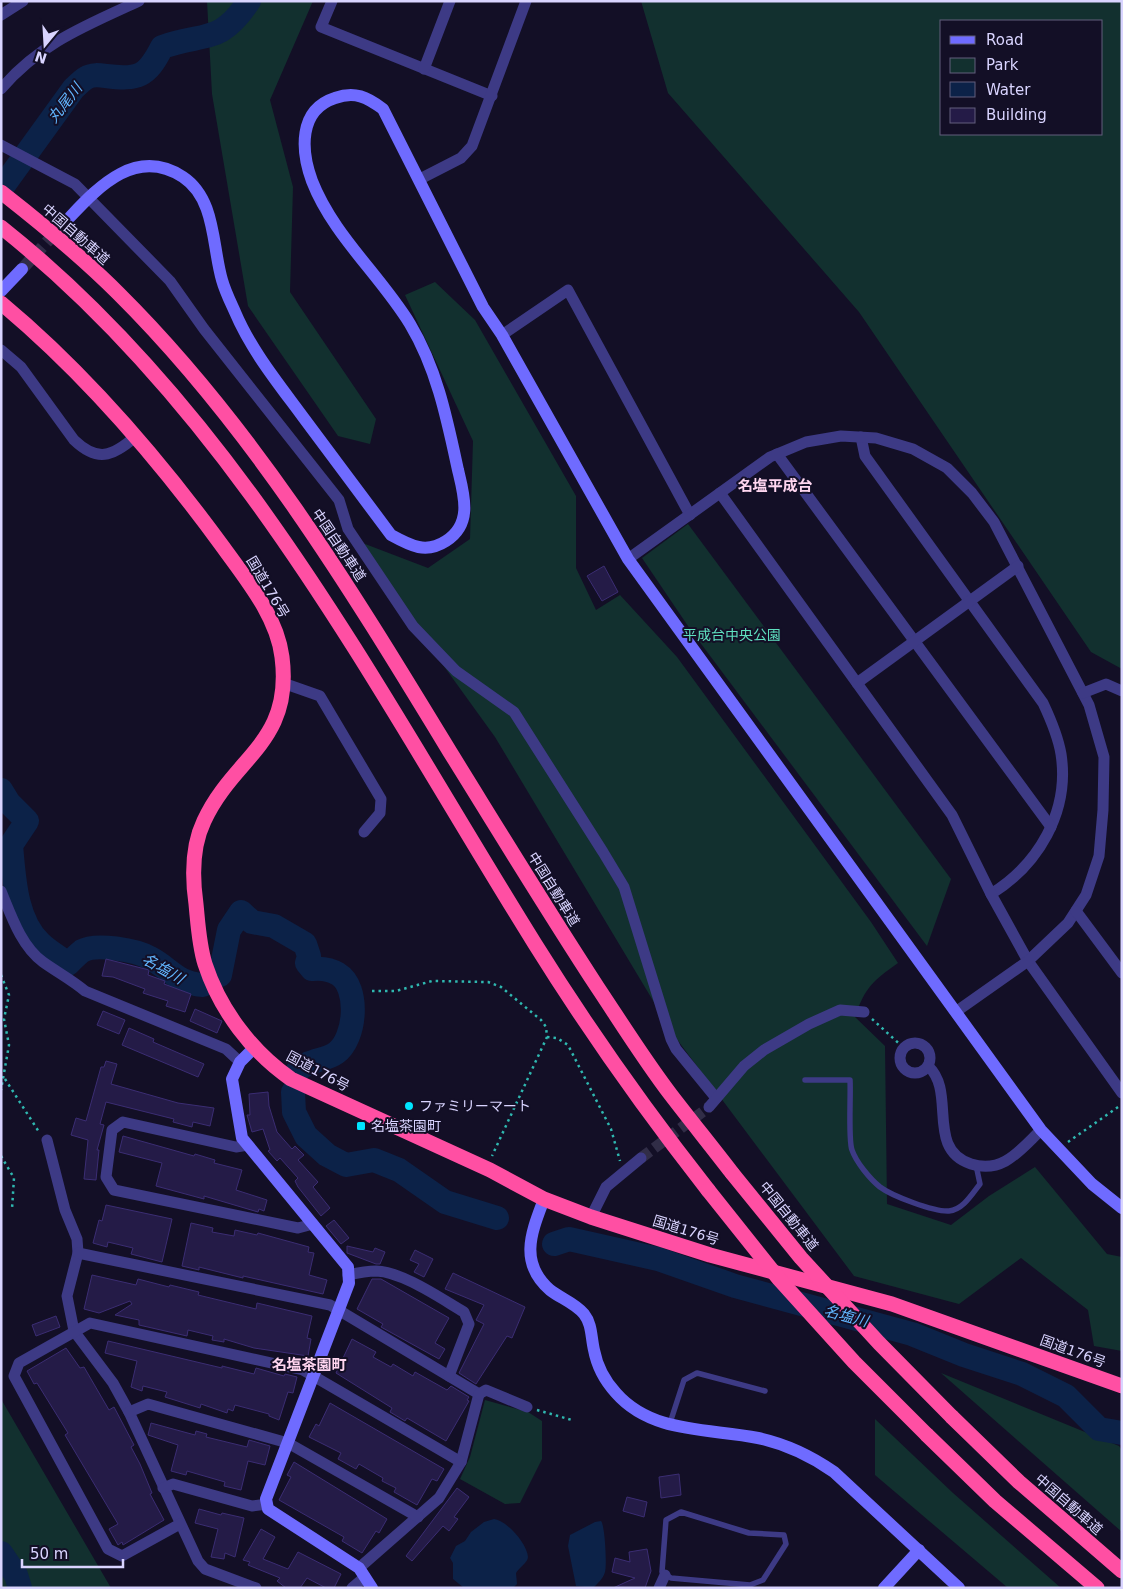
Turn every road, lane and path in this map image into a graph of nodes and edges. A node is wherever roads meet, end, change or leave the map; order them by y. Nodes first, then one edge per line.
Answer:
1 (23, 1) edge
2 (139, 1) edge
3 (332, 1) edge
4 (450, 1) edge
5 (526, 1) edge
6 (1, 15) edge
7 (424, 69) junction
8 (1, 89) edge
9 (492, 96) junction
10 (1, 145) edge
11 (420, 180) junction
12 (1, 192) edge
13 (89, 197) junction
14 (70, 217) tunnel mouth
15 (1, 227) edge
16 (22, 269) tunnel mouth
17 (1, 290) edge
18 (1, 303) edge
19 (502, 335) junction
20 (1, 350) edge
21 (135, 437) junction
22 (861, 437) junction
23 (777, 454) junction
24 (720, 493) junction
25 (690, 515) junction
26 (628, 560) junction
27 (1018, 566) junction
28 (971, 600) junction
29 (913, 642) junction
30 (283, 683) junction
31 (857, 683) junction
32 (1122, 691) edge
33 (1083, 693) junction
34 (1051, 827) junction
35 (364, 832) dead end
36 (1, 891) edge
37 (991, 894) junction
38 (1076, 911) junction
39 (1028, 961) junction
40 (1122, 973) edge
41 (1, 975) edge
42 (372, 991) dead end
43 (957, 1011) junction
44 (864, 1012) joint
45 (547, 1037) junction
46 (254, 1048) junction
47 (904, 1048) junction
48 (240, 1062) junction
49 (928, 1066) junction
50 (5, 1079) junction
51 (805, 1080) dead end
52 (1, 1090) edge
53 (1122, 1094) edge
54 (1122, 1104) edge
55 (1042, 1130) junction
56 (47, 1140) joint
57 (1065, 1144) dead end
58 (248, 1145) junction
59 (1, 1156) edge
60 (641, 1158) tunnel mouth
61 (976, 1166) junction
62 (486, 1168) junction
63 (624, 1172) junction
64 (544, 1199) junction
65 (1122, 1208) edge
66 (12, 1209) dead end
67 (591, 1217) junction
68 (313, 1224) junction
69 (78, 1253) junction
70 (348, 1275) junction
71 (338, 1311) junction
72 (74, 1331) junction
73 (313, 1376) junction
74 (449, 1376) junction
75 (1122, 1386) edge
76 (764, 1391) dead end
77 (479, 1394) junction
78 (527, 1406) joint
79 (129, 1412) junction
80 (572, 1420) dead end
81 (670, 1425) junction
82 (288, 1443) junction
83 (461, 1462) junction
84 (163, 1488) junction
85 (267, 1504) junction
86 (418, 1517) junction
87 (180, 1524) junction
88 (919, 1550) junction
89 (1122, 1571) edge
90 (665, 1574) junction
91 (365, 1578) edge
92 (256, 1588) edge
93 (352, 1588) edge
94 (658, 1588) edge
95 (884, 1588) edge
96 (959, 1588) edge
97 (1097, 1588) edge

1 - 6 street
2 - 8 street
3 - 7 street
4 - 7 street
5 - 9 street
7 - 9 street
9 - 11 street
10 - 13 street
11 - 13 street
11 - 19 street
12 - 89 highway, 中国自動車道, bridge
13 - 14 street
13 - 44 street
15 - 97 highway, bridge
16 - 17 street
18 - 21 highway, 国道176号
19 - 25 street
19 - 26 street
20 - 21 street
21 - 30 highway, 国道176号
22 - 23 street
22 - 27 street
22 - 28 street
23 - 24 street
23 - 29 street
24 - 25 street
24 - 31 street
25 - 26 street
26 - 43 street
27 - 28 street
27 - 33 street
28 - 29 street
28 - 34 street
29 - 31 street
29 - 34 street
30 - 35 street
30 - 46 highway, 国道176号
31 - 37 street
32 - 33 street
33 - 38 street
34 - 37 street
36 - 48 street
37 - 39 street
38 - 39 street
38 - 40 street
39 - 43 street
39 - 53 street
41 - 50 path
42 - 45 path
43 - 55 street
44 - 47 path
45 - 62 path
45 - 63 path
46 - 48 street
46 - 62 highway, 国道176号
47 - 49 street
47 - 49 street
48 - 58 street
49 - 61 street
50 - 52 path
50 - 56 path
51 - 61 lane
54 - 57 path
55 - 61 street
55 - 65 street
56 - 69 street
58 - 68 street
58 - 68 street
59 - 66 path
60 - 63 street
62 - 64 highway, 国道176号
63 - 67 street
64 - 67 highway, 国道176号
64 - 81 street
67 - 75 highway, 国道176号
68 - 70 street
69 - 71 street
69 - 72 street
70 - 71 street
70 - 74 street
71 - 73 street
71 - 74 street
72 - 73 street
72 - 79 street
72 - 87 street
73 - 82 street
73 - 83 street
74 - 77 street
76 - 81 lane
77 - 78 street
77 - 83 street
78 - 80 path
79 - 82 street
79 - 84 street
81 - 88 street
82 - 85 street
82 - 86 street
83 - 86 street
84 - 85 street
84 - 87 street
85 - 91 street
86 - 91 street
87 - 92 street
88 - 95 street
88 - 96 street
90 - 90 lane
90 - 94 street
91 - 93 street

